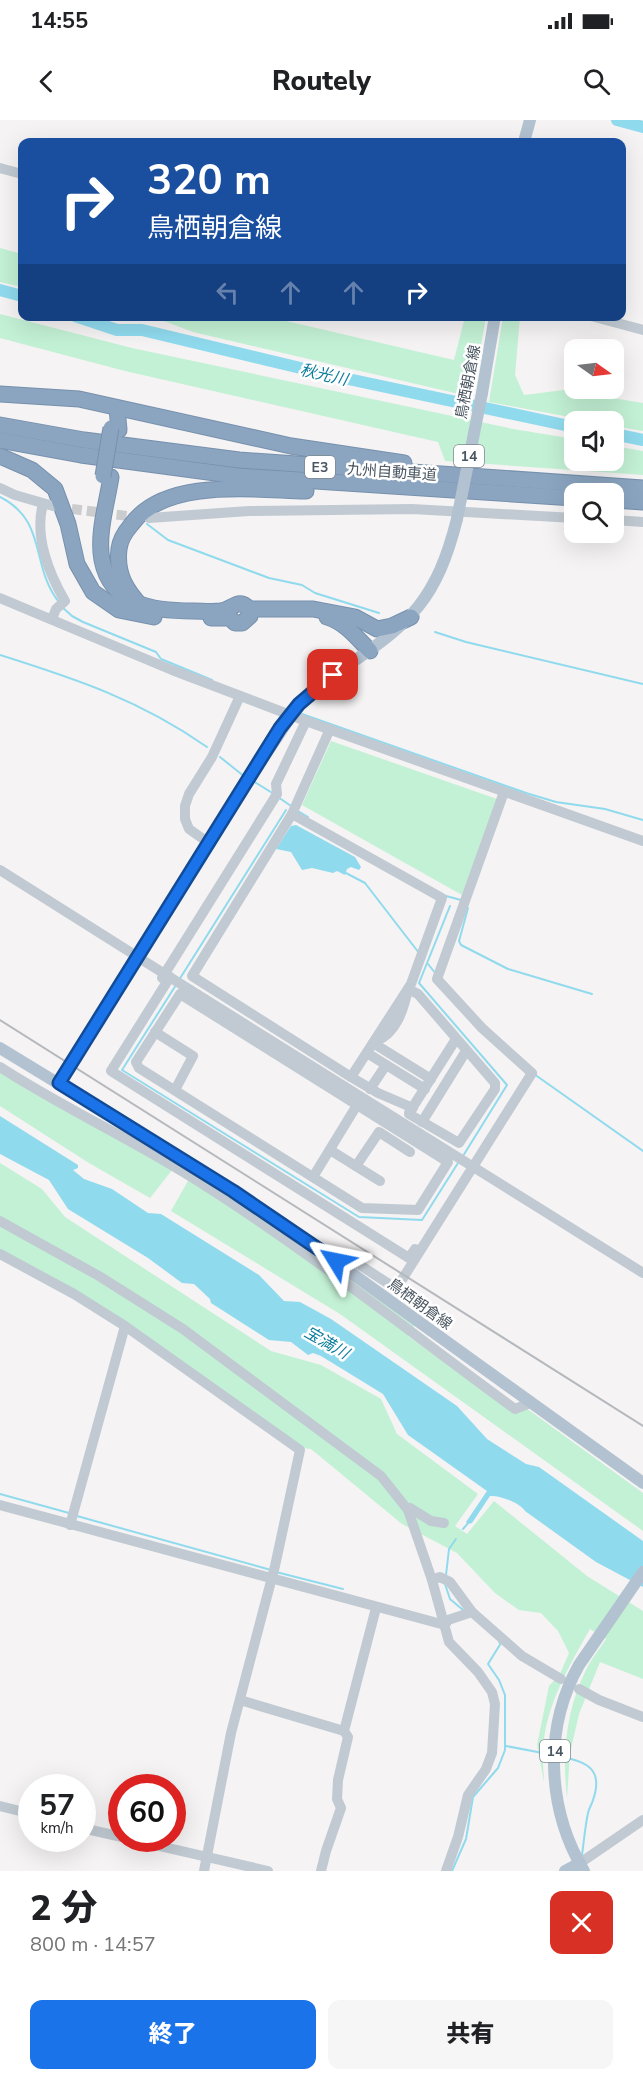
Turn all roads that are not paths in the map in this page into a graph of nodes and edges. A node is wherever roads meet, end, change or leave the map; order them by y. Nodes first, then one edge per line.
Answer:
1 (530, 120) edge
2 (525, 138) edge
3 (0, 168) edge
4 (18, 173) edge
5 (494, 321) edge
6 (610, 321) edge
7 (643, 330) edge
8 (0, 394) edge
9 (117, 408) junction
10 (0, 424) edge
11 (0, 440) edge
12 (0, 456) edge
13 (423, 474) junction
14 (107, 476) junction
15 (0, 488) edge
16 (643, 488) edge
17 (522, 494) junction
18 (564, 497) edge
19 (624, 501) edge
20 (643, 502) edge
21 (564, 517) edge
22 (149, 519) tunnel mouth
23 (624, 521) edge
24 (643, 522) edge
25 (0, 598) edge
26 (142, 607) junction
27 (249, 612) junction
28 (230, 613) junction
29 (342, 614) junction
30 (164, 617) junction
31 (411, 617) junction
32 (52, 619) junction
33 (370, 651) junction
34 (240, 696) junction
35 (306, 721) junction
36 (330, 729) junction
37 (504, 792) junction
38 (292, 814) junction
39 (643, 841) edge
40 (209, 843) junction
41 (0, 870) edge
42 (130, 952) dead end
43 (144, 961) dead end
44 (167, 975) junction
45 (408, 989) junction
46 (155, 1032) junction
47 (456, 1039) junction
48 (373, 1043) junction
49 (0, 1048) edge
50 (466, 1051) junction
51 (367, 1053) junction
52 (386, 1065) junction
53 (0, 1067) edge
54 (104, 1070) dead end
55 (351, 1077) junction
56 (63, 1078) junction
57 (428, 1084) junction
58 (370, 1089) junction
59 (175, 1090) junction
60 (357, 1106) junction
61 (406, 1119) junction
62 (422, 1122) junction
63 (330, 1150) junction
64 (410, 1152) dead end
65 (356, 1166) junction
66 (469, 1168) junction
67 (313, 1177) junction
68 (380, 1181) dead end
69 (0, 1221) edge
70 (432, 1228) junction
71 (0, 1254) edge
72 (336, 1261) junction
73 (643, 1273) edge
74 (126, 1326) junction
75 (530, 1404) junction
76 (643, 1483) edge
77 (0, 1505) edge
78 (408, 1510) junction
79 (72, 1518) junction
80 (444, 1523) dead end
81 (643, 1572) edge
82 (273, 1573) junction
83 (432, 1580) junction
84 (376, 1608) junction
85 (472, 1612) junction
86 (445, 1625) junction
87 (561, 1679) dead end
88 (579, 1689) dead end
89 (240, 1700) junction
90 (643, 1717) edge
91 (344, 1731) junction
92 (0, 1806) edge
93 (18, 1810) edge
94 (643, 1820) edge
95 (185, 1852) edge
96 (207, 1857) junction
97 (582, 1867) edge
98 (204, 1871) edge
99 (268, 1871) edge
100 (321, 1871) edge
101 (446, 1871) edge
102 (565, 1871) edge

1 - 2 main road
3 - 4 street
5 - 31 main road, 鳥栖朝倉線 / 14, bridge
6 - 7 street
8 - 9 highway
9 - 13 highway
9 - 14 highway, bridge
10 - 13 highway, 九州自動車道 / E3
11 - 17 highway, 九州自動車道 / E3
12 - 30 highway
13 - 16 highway, 九州自動車道 / E3
14 - 26 highway
14 - 30 highway
15 - 32 street
17 - 18 highway, 九州自動車道 / E3
17 - 26 highway
19 - 20 highway
21 - 22 street
23 - 24 street
25 - 32 street
26 - 28 highway
27 - 28 highway
27 - 29 highway
27 - 33 highway
28 - 30 highway
29 - 31 highway
29 - 33 highway
31 - 33 main road, 鳥栖朝倉線 / 14
32 - 34 street
33 - 40 main road, 鳥栖朝倉線 / 14, bridge
34 - 35 street
34 - 40 street
35 - 36 street
35 - 44 street
36 - 37 street
36 - 38 street
37 - 39 street
37 - 66 street
38 - 45 street
38 - 55 street
40 - 56 main road, 鳥栖朝倉線 / 14, bridge
41 - 42 street
43 - 44 street
44 - 54 street
44 - 61 street
44 - 70 street
45 - 47 street
45 - 48 street
46 - 59 street
46 - 59 street
46 - 60 street
47 - 50 street
47 - 57 street
48 - 51 street
48 - 57 street
49 - 56 main road
50 - 62 street
50 - 62 street
51 - 52 street
51 - 55 street
52 - 57 street
52 - 58 street
53 - 75 street
55 - 58 street
56 - 72 main road, 鳥栖朝倉線
57 - 61 street
58 - 61 street
59 - 67 street
60 - 61 street
60 - 63 street
61 - 62 street
61 - 66 street
61 - 67 street
63 - 65 street
63 - 67 street
64 - 65 street
65 - 68 street
66 - 70 street
66 - 73 street
69 - 78 street
70 - 72 street
71 - 74 street
72 - 75 main road, 鳥栖朝倉線
74 - 79 street
74 - 82 street
75 - 76 main road, 鳥栖朝倉線
77 - 79 street
78 - 80 street
78 - 83 street
79 - 82 street
81 - 97 main road, 14
82 - 84 street
82 - 89 street
83 - 85 street
83 - 86 street
84 - 86 street
84 - 91 street
85 - 86 street
85 - 87 street
86 - 101 street
88 - 90 street
89 - 91 street
89 - 96 street
91 - 100 street
92 - 93 street
94 - 97 street
95 - 96 street
96 - 98 street
96 - 99 street
97 - 102 main road

